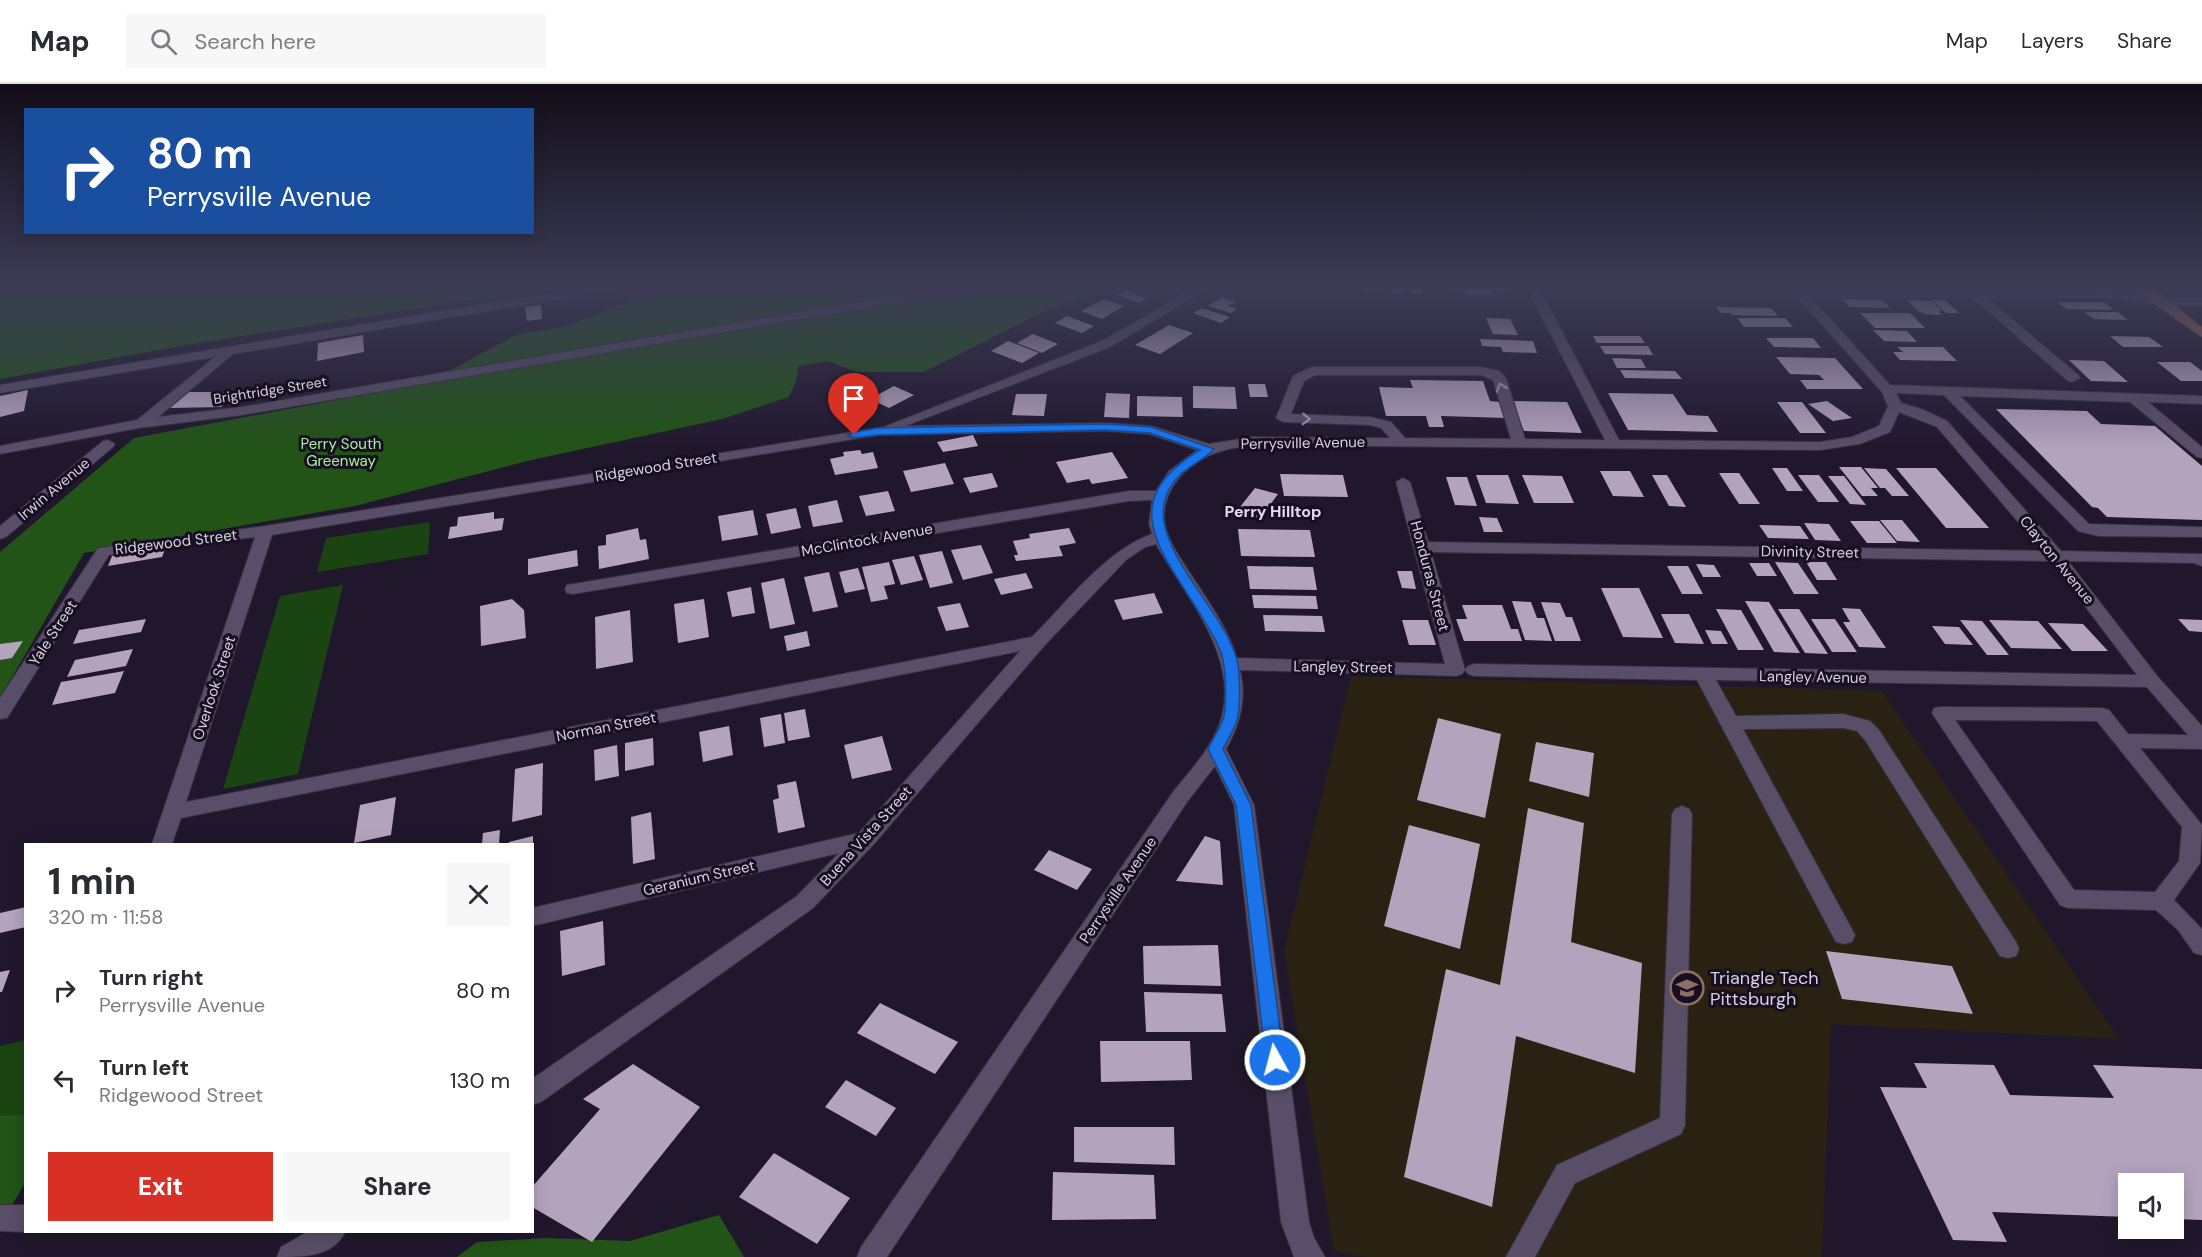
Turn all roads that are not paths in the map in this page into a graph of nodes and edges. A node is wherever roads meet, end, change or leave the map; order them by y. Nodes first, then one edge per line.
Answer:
1 (289, 341) edge
2 (652, 341) edge
3 (1112, 341) edge
4 (1560, 341) edge
5 (1844, 341) edge
6 (2030, 341) edge
7 (228, 351) junction
8 (2073, 378) dead end
9 (0, 389) edge
10 (1886, 389) junction
11 (1948, 391) junction
12 (2132, 396) junction
13 (2202, 400) edge
14 (1894, 406) junction
15 (1283, 418) junction
16 (139, 424) junction
17 (878, 431) junction
18 (1271, 441) junction
19 (1400, 441) junction
20 (1519, 443) junction
21 (108, 444) dead end
22 (1614, 444) junction
23 (1209, 449) junction
24 (0, 450) edge
25 (2202, 454) edge
26 (1403, 482) dead end
27 (1161, 495) junction
28 (265, 531) junction
29 (2202, 532) edge
30 (0, 534) edge
31 (1160, 537) junction
32 (1422, 547) junction
33 (104, 551) joint
34 (2056, 556) junction
35 (2200, 559) edge
36 (573, 589) dead end
37 (1038, 642) junction
38 (1231, 664) junction
39 (1465, 670) junction
40 (1704, 675) junction
41 (2152, 681) junction
42 (0, 713) edge
43 (1730, 723) junction
44 (2202, 740) edge
45 (2123, 741) junction
46 (1216, 749) junction
47 (173, 812) junction
48 (1682, 814) dead end
49 (866, 839) junction
50 (162, 843) edge
51 (2161, 901) junction
52 (534, 917) edge
53 (1844, 935) dead end
54 (2202, 946) edge
55 (2008, 949) dead end
56 (534, 1093) edge
57 (0, 1218) edge
58 (24, 1219) edge
59 (329, 1233) edge
60 (291, 1257) edge
61 (871, 1257) edge
62 (1311, 1257) edge
63 (1520, 1257) edge

1 - 7 street
2 - 16 street, Brightridge Street
3 - 17 street
4 - 22 street
5 - 10 street
6 - 8 street
7 - 9 street
7 - 16 street
10 - 11 street
10 - 14 street
11 - 12 street
11 - 29 street
12 - 13 street
12 - 25 street
14 - 22 street, Perrysville Avenue
14 - 34 street, Clayton Avenue
15 - 18 street
15 -> 19 street
20 -> 15 street
16 - 24 street, Brightridge Street
17 - 23 street, Ridgewood Street
17 - 28 street, Ridgewood Street
18 - 19 street, Perrysville Avenue
18 - 23 street, Perrysville Avenue
19 - 20 street, Perrysville Avenue
20 - 22 street, Perrysville Avenue
21 - 30 street, Irwin Avenue
23 - 27 street, Perrysville Avenue
26 - 32 street, Honduras Street
27 - 31 street, Perrysville Avenue
27 - 36 street, McClintock Avenue
28 - 33 street, Ridgewood Street
28 - 47 street, Overlook Street
31 - 37 street, Buena Vista Street
31 - 38 street, Perrysville Avenue
32 - 34 street, Divinity Street
32 - 39 street, Honduras Street
33 - 42 street, Yale Street
34 - 35 street, Divinity Street
34 - 41 street, Clayton Avenue
37 - 47 street, Norman Street
37 - 49 street, Buena Vista Street
38 - 39 street, Langley Street
38 - 46 street, Perrysville Avenue
39 - 40 street, Langley Avenue
40 - 41 street, Langley Avenue
40 - 43 street
41 - 44 street, Clayton Avenue
43 - 53 street
43 - 55 street
44 - 45 street
45 - 51 street
45 - 51 street
46 - 61 street, Perrysville Avenue
46 - 62 street
47 - 50 street, Overlook Street
48 - 63 street
49 - 52 street, Geranium Street
49 - 56 street, Buena Vista Street
51 - 54 street
57 - 58 street
59 - 60 street

